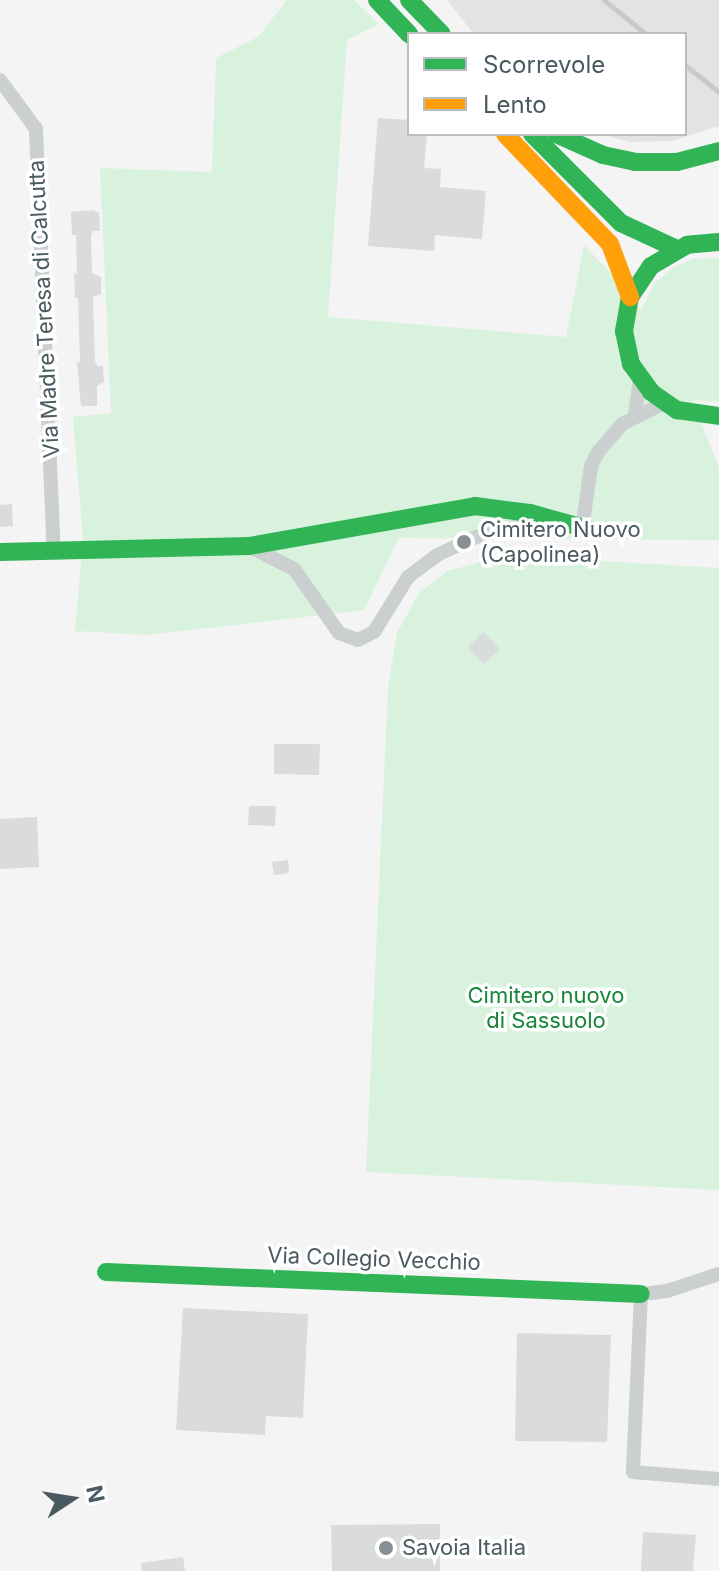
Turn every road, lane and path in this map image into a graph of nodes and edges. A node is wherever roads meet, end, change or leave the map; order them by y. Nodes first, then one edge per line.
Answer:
1 (377, 0) edge
2 (409, 0) edge
3 (407, 32) edge
4 (440, 32) edge
5 (0, 80) edge
6 (507, 136) edge
7 (534, 136) edge
8 (560, 136) edge
9 (719, 151) edge
10 (719, 222) edge
11 (719, 242) edge
12 (698, 243) junction
13 (677, 249) junction
14 (630, 297) junction
15 (640, 380) junction
16 (664, 403) junction
17 (635, 415) junction
18 (715, 420) edge
19 (485, 506) junction
20 (545, 518) junction
21 (587, 530) joint
22 (489, 533) junction
23 (249, 546) junction
24 (54, 550) junction
25 (0, 552) edge
26 (106, 1272) dead end
27 (719, 1274) edge
28 (641, 1294) junction
29 (719, 1479) edge

1 - 3 street
2 - 4 street
5 - 24 street, Via Madre Teresa di Calcutta
6 - 14 street
7 - 13 street
8 - 9 street
10 - 12 street
11 - 12 street
12 - 13 street
13 - 14 street
14 - 15 street
15 - 16 street
15 - 17 street
16 - 17 street
16 - 18 street
17 - 21 street
19 - 20 street
19 - 22 street
19 - 23 street
20 - 21 street
20 - 22 street
22 - 23 street
23 - 24 street
24 - 25 street
26 - 28 street, Via Collegio Vecchio
27 - 28 street, Via Collegio Vecchio
28 - 29 street

